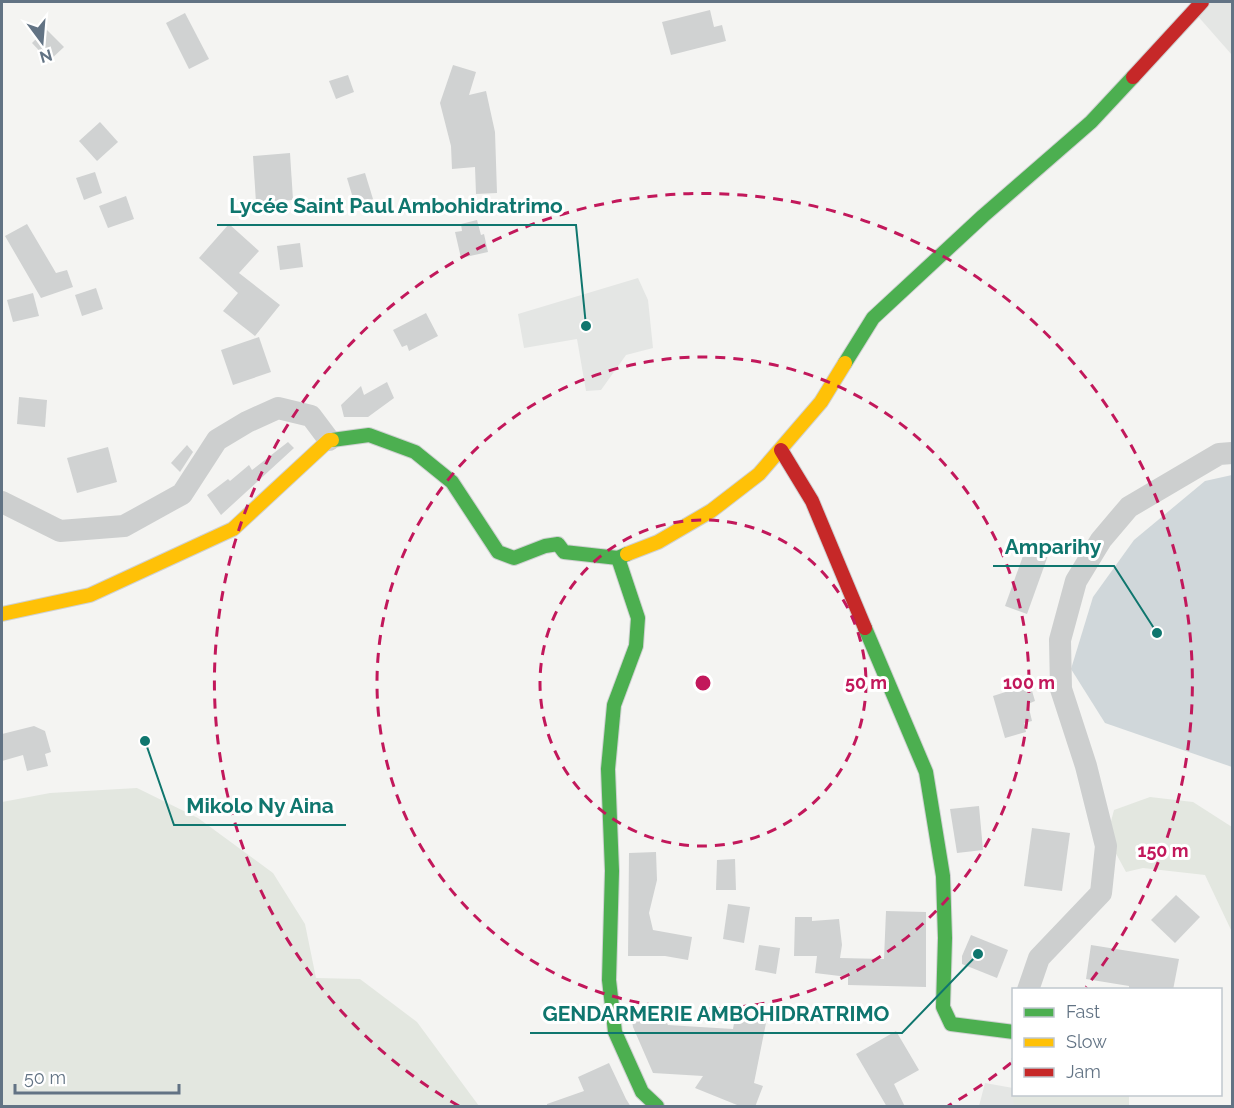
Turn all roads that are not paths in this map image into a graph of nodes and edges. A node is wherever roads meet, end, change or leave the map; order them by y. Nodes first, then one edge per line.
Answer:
1 (1202, 2) edge
2 (329, 440) junction
3 (781, 450) junction
4 (1233, 453) edge
5 (2, 502) edge
6 (618, 558) junction
7 (2, 614) edge
8 (1030, 988) edge
9 (1012, 1032) edge
10 (657, 1107) edge

1 - 3 street
2 - 5 street
2 - 6 street
2 - 7 street
3 - 6 street
3 - 9 street
4 - 8 street
6 - 10 street

